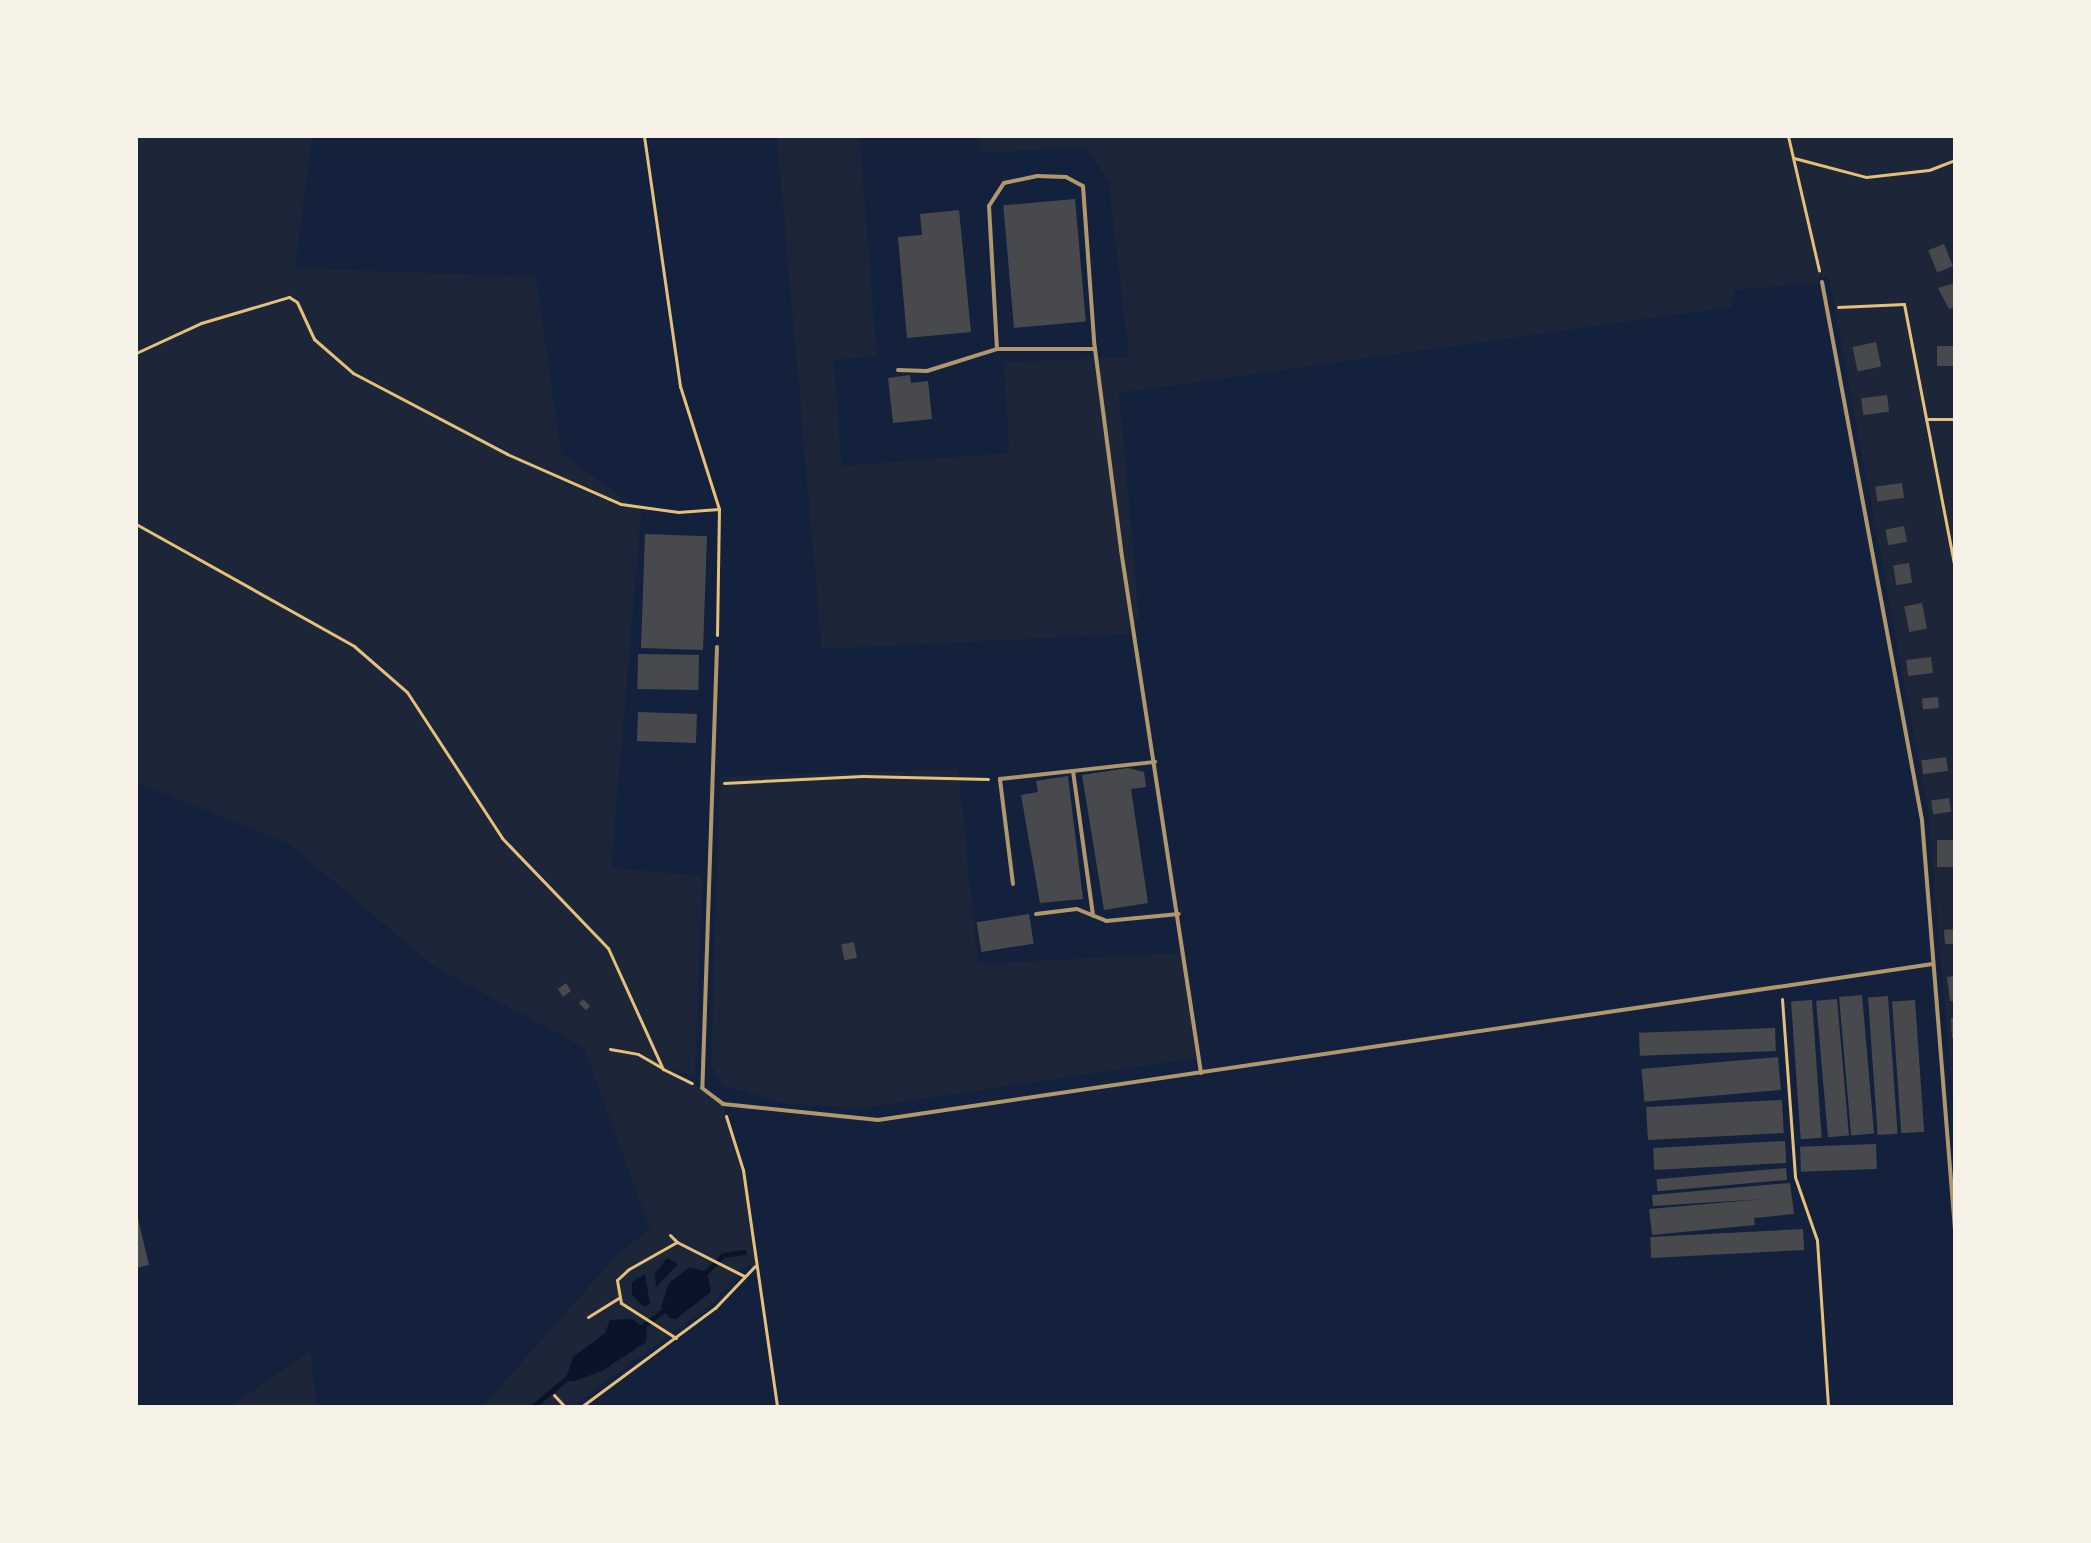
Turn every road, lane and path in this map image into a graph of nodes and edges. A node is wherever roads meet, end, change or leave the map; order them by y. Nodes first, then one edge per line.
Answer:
1 (644, 136) edge
2 (1788, 136) edge
3 (1794, 158) junction
4 (1955, 160) edge
5 (1822, 282) joint
6 (1826, 308) junction
7 (997, 349) junction
8 (1095, 349) junction
9 (136, 353) edge
10 (898, 370) dead end
11 (1926, 419) junction
12 (1955, 419) edge
13 (719, 509) junction
14 (136, 524) edge
15 (1955, 568) edge
16 (717, 647) joint
17 (1155, 762) junction
18 (1073, 771) junction
19 (1000, 779) junction
20 (715, 784) junction
21 (1013, 884) dead end
22 (1036, 914) dead end
23 (1179, 914) junction
24 (1093, 916) junction
25 (1933, 964) junction
26 (1781, 986) junction
27 (610, 1049) dead end
28 (663, 1069) junction
29 (1201, 1073) junction
30 (702, 1088) junction
31 (723, 1104) junction
32 (1955, 1229) edge
33 (670, 1235) dead end
34 (677, 1242) junction
35 (756, 1265) junction
36 (744, 1276) junction
37 (618, 1298) junction
38 (588, 1317) dead end
39 (676, 1338) junction
40 (554, 1395) dead end
41 (565, 1407) edge
42 (581, 1407) edge
43 (777, 1407) edge
44 (1828, 1407) edge

1 - 13 path
2 - 3 path
3 - 4 path
3 - 5 path
5 - 6 lane
6 - 11 path
6 - 25 lane
7 - 8 lane
7 - 8 lane
7 - 10 lane
8 - 17 lane
9 - 13 path
11 - 12 path
11 - 15 path
13 - 16 path
14 - 28 path
16 - 20 lane
17 - 18 lane
17 - 23 lane
18 - 19 lane
18 - 24 lane
19 - 20 path
19 - 21 lane
20 - 30 lane
22 - 24 lane
23 - 24 lane
23 - 29 lane
25 - 26 lane
25 - 32 lane
26 - 29 lane
26 - 44 path
27 - 28 path
28 - 30 path
29 - 31 lane
30 - 31 lane
31 - 35 path
33 - 34 path
34 - 36 path
34 - 37 path
35 - 36 path
35 - 43 path
36 - 39 path
37 - 38 path
37 - 39 path
39 - 42 path
40 - 41 path

